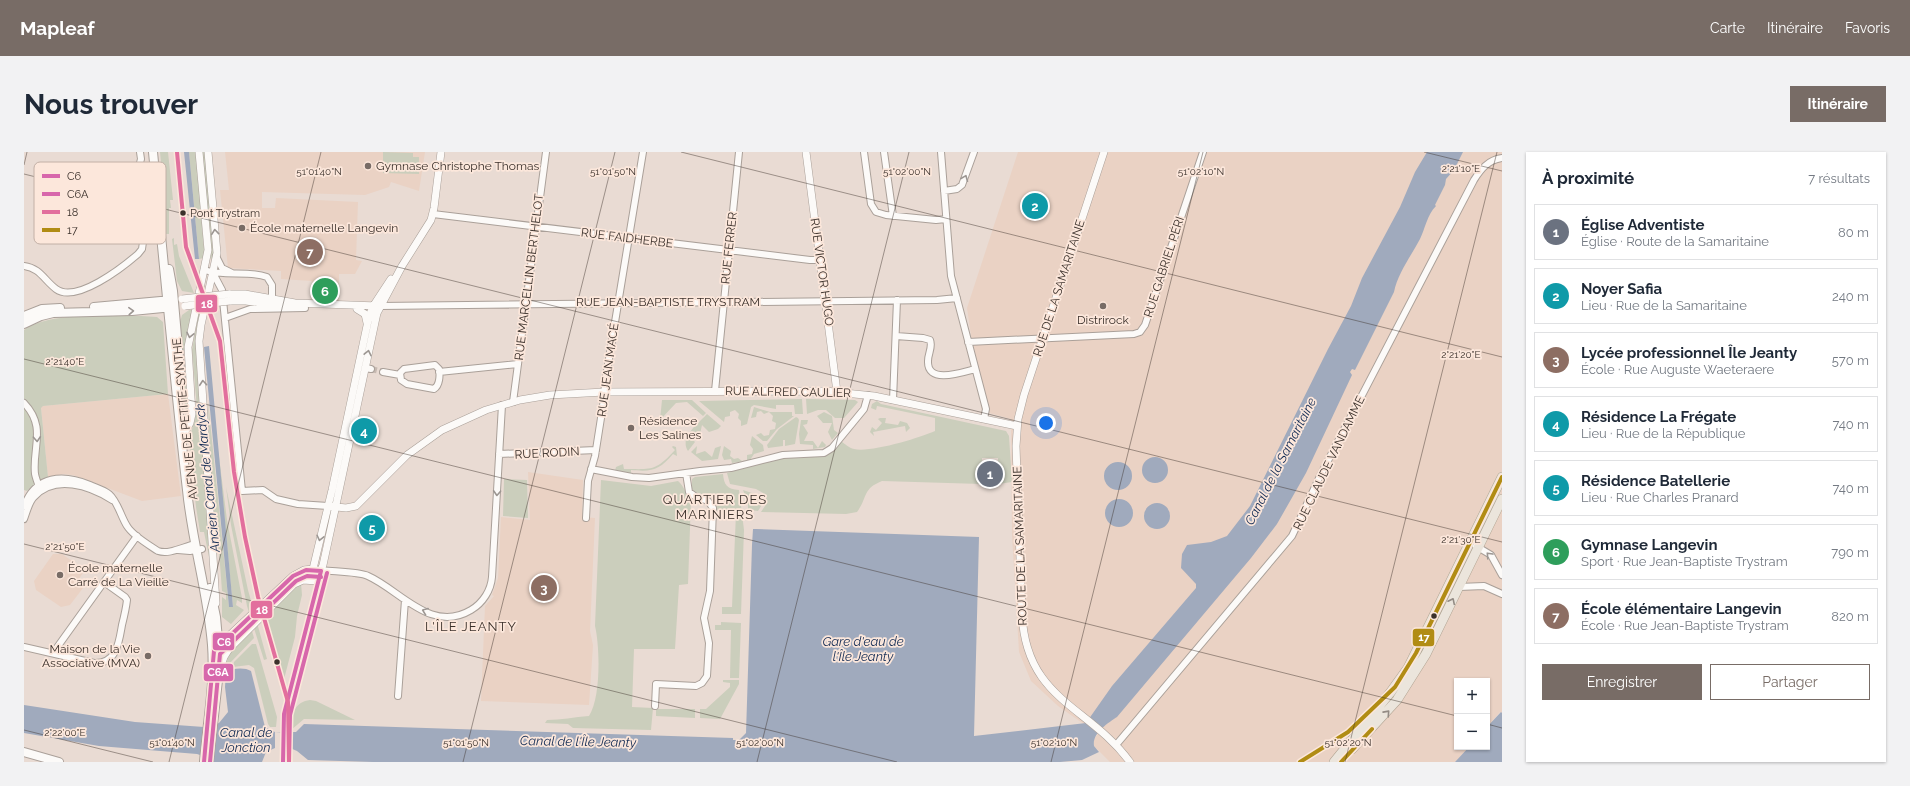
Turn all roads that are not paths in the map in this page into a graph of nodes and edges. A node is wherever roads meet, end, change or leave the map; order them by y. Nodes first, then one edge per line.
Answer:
1 (140, 152) edge
2 (153, 152) edge
3 (157, 152) edge
4 (199, 152) edge
5 (208, 152) edge
6 (441, 152) edge
7 (546, 152) edge
8 (643, 152) edge
9 (739, 152) edge
10 (806, 152) edge
11 (864, 152) edge
12 (884, 152) edge
13 (941, 152) edge
14 (974, 152) edge
15 (1104, 152) edge
16 (1203, 152) edge
17 (1502, 158) edge
18 (140, 162) edge
19 (154, 162) edge
20 (158, 162) edge
21 (944, 190) junction
22 (433, 214) junction
23 (893, 216) junction
24 (946, 219) junction
25 (536, 227) junction
26 (629, 238) junction
27 (143, 244) edge
28 (162, 244) edge
29 (729, 250) junction
30 (216, 256) junction
31 (821, 260) junction
32 (24, 266) edge
33 (204, 270) junction
34 (213, 273) junction
35 (237, 274) junction
36 (957, 298) junction
37 (897, 300) junction
38 (826, 301) junction
39 (272, 302) junction
40 (724, 302) junction
41 (171, 303) junction
42 (618, 303) junction
43 (526, 304) junction
44 (375, 306) junction
45 (305, 308) junction
46 (357, 309) junction
47 (24, 316) edge
48 (225, 318) junction
49 (367, 323) junction
50 (24, 324) edge
51 (896, 336) junction
52 (1043, 338) junction
53 (968, 342) junction
54 (518, 364) junction
55 (975, 369) junction
56 (384, 372) tunnel mouth
57 (440, 372) junction
58 (400, 375) junction
59 (714, 391) junction
60 (604, 392) junction
61 (837, 392) junction
62 (868, 395) junction
63 (894, 400) junction
64 (513, 402) junction
65 (24, 403) edge
66 (502, 405) junction
67 (984, 419) junction
68 (1017, 426) junction
69 (184, 434) junction
70 (596, 450) junction
71 (499, 454) junction
72 (591, 470) junction
73 (686, 473) junction
74 (1502, 477) edge
75 (40, 489) junction
76 (1502, 499) edge
77 (24, 506) edge
78 (332, 507) junction
79 (586, 518) dead end
80 (24, 519) edge
81 (137, 536) junction
82 (1469, 545) junction
83 (1479, 547) junction
84 (198, 548) junction
85 (317, 570) junction
86 (1502, 575) edge
87 (104, 582) junction
88 (1459, 587) junction
89 (1502, 594) edge
90 (405, 600) junction
91 (216, 617) junction
92 (219, 646) junction
93 (24, 647) edge
94 (53, 653) junction
95 (212, 655) junction
96 (218, 678) junction
97 (398, 696) dead end
98 (655, 706) dead end
99 (212, 710) junction
100 (1116, 745) junction
101 (24, 752) edge
102 (24, 757) edge
103 (44, 761) edge
104 (59, 762) edge
105 (204, 762) edge
106 (209, 762) edge
107 (1130, 762) edge
108 (1334, 762) edge
109 (1341, 762) edge

1 - 18 street
2 - 19 main road, AVENUE DE PETITE-SYNTHE
3 - 20 main road, AVENUE DE PETITE-SYNTHE
4 - 33 street
30 -> 5 street
6 - 22 street
7 - 25 street, RUE MARCELLIN BERTHELOT
8 - 26 street, RUE JEAN MACÉ
9 - 29 street, RUE FERRER
10 - 31 street, RUE VICTOR HUGO
11 - 23 street
12 - 23 street
13 - 21 street
21 -> 14 street
15 - 52 street, RUE DE LA SAMARITAINE
16 - 52 street, RUE GABRIEL PÉRI
17 - 100 street, RUE CLAUDE VANDAMME
21 - 24 street
22 - 25 street, RUE FAIDHERBE
22 - 44 street
23 - 24 street
24 - 36 street
25 - 26 street, RUE FAIDHERBE
25 - 43 street, RUE MARCELLIN BERTHELOT
26 - 29 street, RUE FAIDHERBE
26 - 42 street, RUE JEAN MACÉ
27 - 32 street
28 - 41 main road, AVENUE DE PETITE-SYNTHE
29 - 31 street, RUE FAIDHERBE
29 - 40 street, RUE FERRER
30 - 34 street
30 - 35 street
31 - 38 street, RUE VICTOR HUGO
33 - 34 street
33 -> 69 street
34 - 35 street
34 - 48 street
91 -> 34 street
35 - 39 street
36 - 37 street, RUE JEAN-BAPTISTE TRYSTRAM
36 - 53 street
37 - 38 street, RUE JEAN-BAPTISTE TRYSTRAM
37 - 51 street
38 - 40 street, RUE JEAN-BAPTISTE TRYSTRAM
38 - 61 street, RUE VICTOR HUGO
39 - 41 street, RUE JEAN-BAPTISTE TRYSTRAM, bridge
39 - 44 street, RUE JEAN-BAPTISTE TRYSTRAM
39 - 45 street, RUE JEAN-BAPTISTE TRYSTRAM
40 - 42 street, RUE JEAN-BAPTISTE TRYSTRAM
40 - 59 street, RUE FERRER
41 - 47 main road
50 -> 41 main road
41 - 69 main road, AVENUE DE PETITE-SYNTHE
42 - 43 street, RUE JEAN-BAPTISTE TRYSTRAM
42 - 60 street, RUE JEAN MACÉ
43 - 44 street, RUE JEAN-BAPTISTE TRYSTRAM
43 - 54 street, RUE MARCELLIN BERTHELOT
44 - 46 street, RUE JEAN-BAPTISTE TRYSTRAM
44 - 49 street
78 -> 44 street
45 - 46 street, RUE JEAN-BAPTISTE TRYSTRAM
45 - 48 street, RUE JEAN-BAPTISTE TRYSTRAM
46 - 49 street
48 - 78 street
49 - 78 street
51 - 55 street
51 - 63 street
52 - 53 street, RUE GABRIEL PÉRI
52 - 68 street, RUE DE LA SAMARITAINE
53 - 55 street
54 - 57 street
54 - 64 street, RUE MARCELLIN BERTHELOT
55 - 67 street
56 - 58 street
57 - 58 street
57 - 58 street
59 - 60 street, RUE ALFRED CAULIER
59 - 61 street, RUE ALFRED CAULIER
60 - 64 street, RUE ALFRED CAULIER
60 - 70 street, RUE JEAN MACÉ
61 - 62 street, RUE ALFRED CAULIER
62 - 63 street, RUE ALFRED CAULIER
62 - 73 street
63 - 67 street, RUE ALFRED CAULIER
64 - 66 street, RUE ALFRED CAULIER
65 -> 75 street
66 - 71 street, RUE RODIN
66 - 78 street, RUE ALFRED CAULIER
67 - 68 street, RUE ALFRED CAULIER
68 - 100 street, ROUTE DE LA SAMARITAINE
69 - 84 main road, AVENUE DE PETITE-SYNTHE
70 - 71 street, RUE RODIN
70 - 72 street, RUE JEAN MACÉ
71 -> 90 street
72 - 73 street
72 - 79 street, RUE JEAN MACÉ
73 - 98 street
74 - 82 main road
75 - 77 street
75 - 80 street
75 - 81 street
76 - 83 main road
78 - 85 street
81 - 84 street
81 - 87 street
82 - 83 street
82 - 108 main road
86 -> 83 street
83 - 88 main road
84 - 91 main road, AVENUE DE PETITE-SYNTHE
84 - 95 main road
85 - 90 street
85 - 92 street
85 - 96 street
87 - 94 street
87 - 94 street
88 - 89 street
109 -> 88 main road
90 - 97 street
91 - 92 main road, AVENUE DE PETITE-SYNTHE
92 - 95 street
92 - 96 main road, AVENUE DE PETITE-SYNTHE
93 - 94 street
95 - 99 main road
96 - 99 main road, AVENUE DE PETITE-SYNTHE
99 - 105 main road
99 - 106 main road
100 - 107 street
101 - 103 main road
102 - 103 main road
103 - 104 main road

